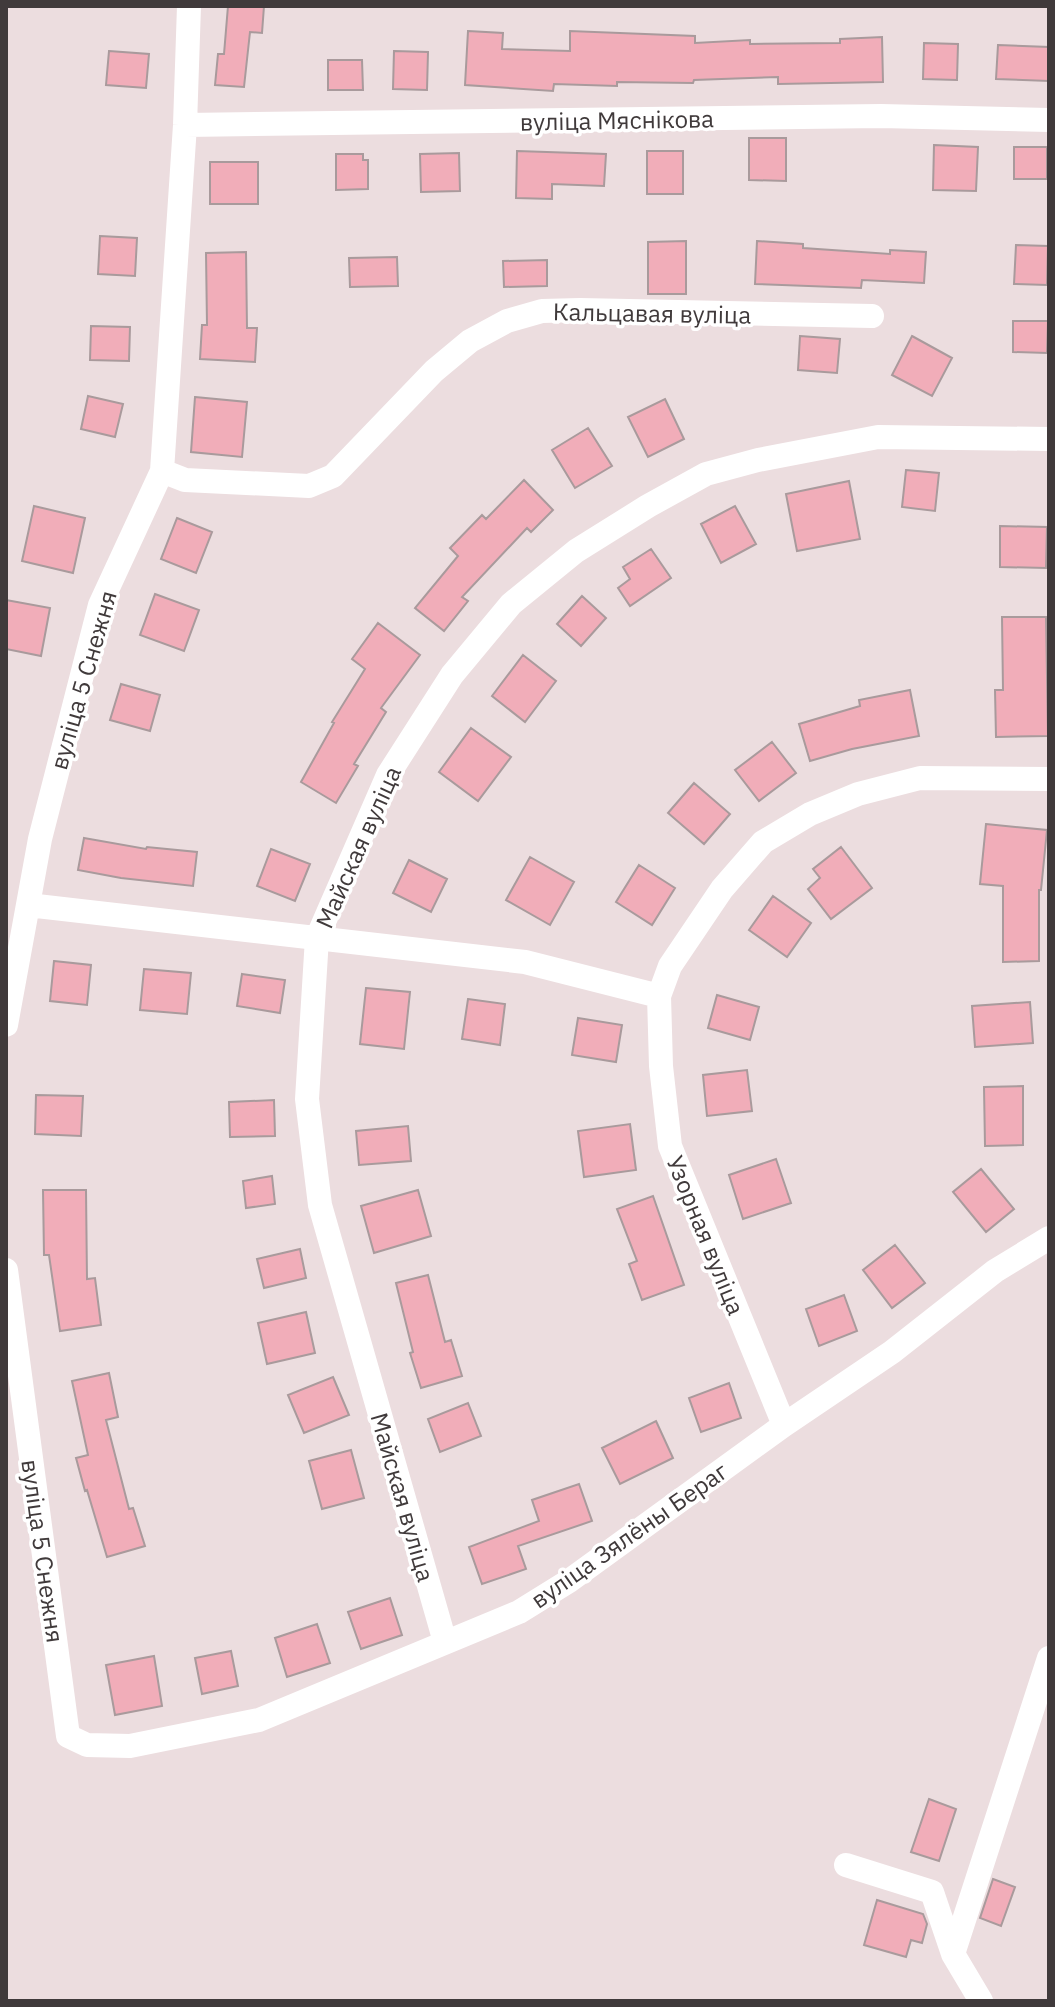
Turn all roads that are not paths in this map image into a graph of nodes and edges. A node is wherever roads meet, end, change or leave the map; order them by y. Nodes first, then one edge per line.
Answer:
1 (189, 6) edge
2 (1049, 120) edge
3 (185, 125) junction
4 (872, 316) dead end
5 (1049, 439) edge
6 (162, 471) junction
7 (1049, 779) edge
8 (28, 905) junction
9 (317, 938) junction
10 (659, 996) junction
11 (6, 1025) edge
12 (1049, 1238) edge
13 (6, 1270) edge
14 (784, 1425) junction
15 (445, 1642) junction
16 (1049, 1658) edge
17 (68, 1736) joint
18 (846, 1865) dead end
19 (953, 1954) junction
20 (981, 2001) edge

1 - 3 street, вуліца 5 Снежня
2 - 3 street, вуліца Мяснікова
3 - 6 street, вуліца 5 Снежня
4 - 6 street, Кальцавая вуліца
5 - 9 street, Майская вуліца
6 - 8 street, вуліца 5 Снежня
7 - 10 street, Узорная вуліца
8 - 9 street
8 - 11 street, вуліца 5 Снежня
9 - 10 street
9 - 15 street, Майская вуліца
10 - 14 street, Узорная вуліца
12 - 14 street, вуліца Зялёны Бераг
13 - 17 street, вуліца 5 Снежня
14 - 15 street, вуліца Зялёны Бераг
15 - 17 street, вуліца Зялёны Бераг
16 - 19 street
18 - 19 street
19 - 20 street

